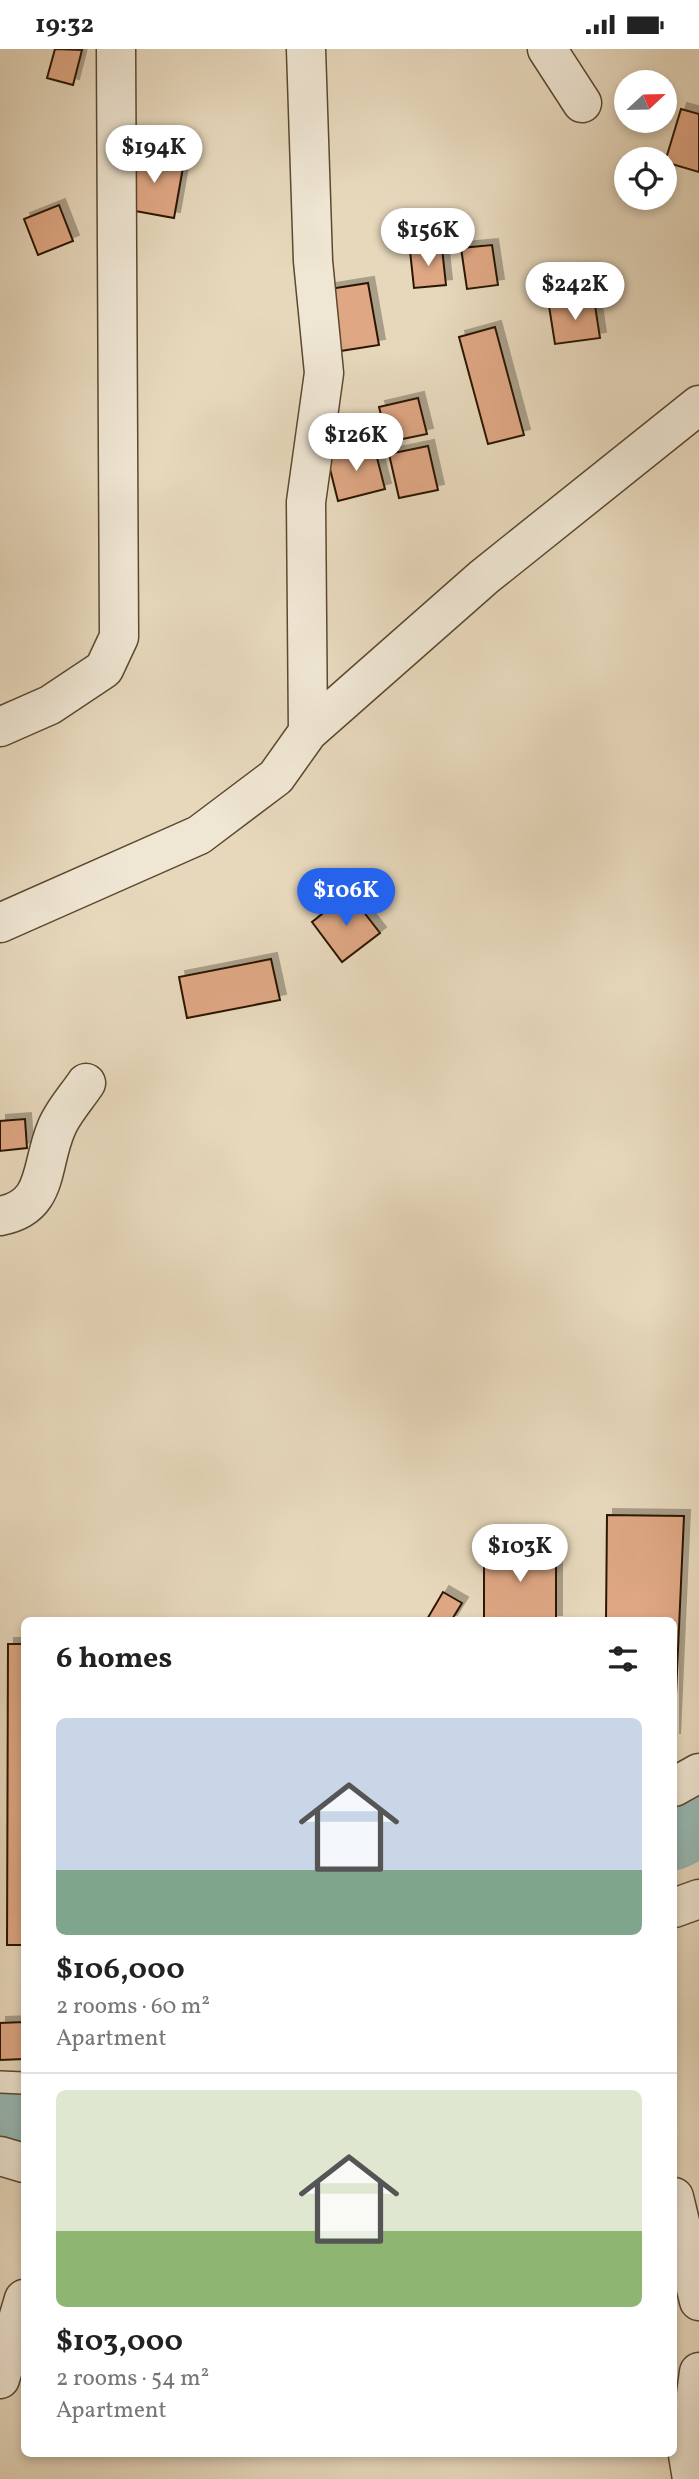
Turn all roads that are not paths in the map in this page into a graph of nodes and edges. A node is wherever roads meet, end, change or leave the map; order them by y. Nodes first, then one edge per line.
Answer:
1 (116, 49) edge
2 (306, 49) edge
3 (547, 49) edge
4 (582, 103) dead end
5 (699, 405) edge
6 (0, 727) edge
7 (308, 732) junction
8 (0, 923) edge
9 (86, 1083) dead end
10 (0, 1216) edge
11 (699, 1773) edge
12 (677, 1785) edge
13 (699, 1899) edge
14 (677, 1907) edge
15 (0, 2082) edge
16 (21, 2083) edge
17 (0, 2155) edge
18 (21, 2162) edge
19 (677, 2209) edge
20 (699, 2301) edge
21 (21, 2309) edge
22 (699, 2372) edge
23 (0, 2379) edge
24 (692, 2479) edge

1 - 6 street
2 - 7 street
3 - 4 street
5 - 7 street
7 - 8 street
9 - 10 street
11 - 12 street
13 - 14 street
15 - 16 lane
17 - 18 street
19 - 20 street
21 - 23 street
22 - 24 street

